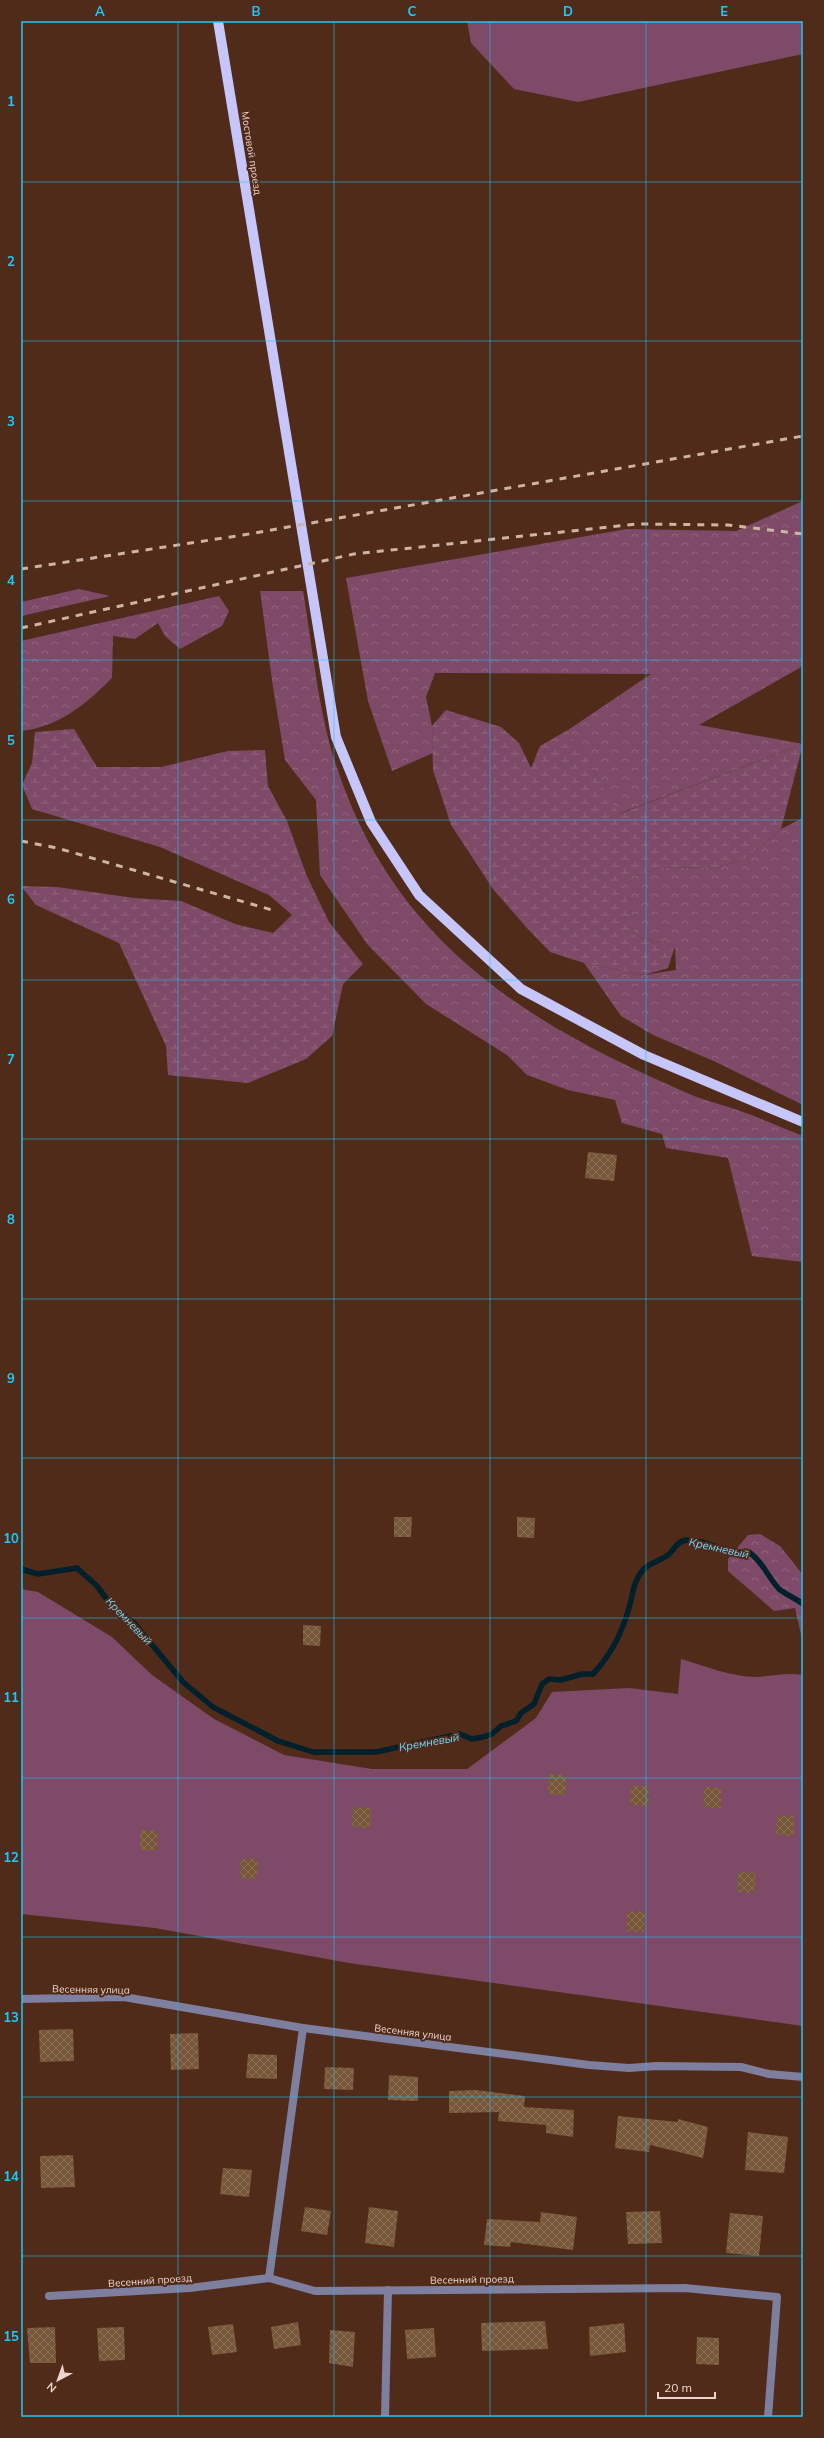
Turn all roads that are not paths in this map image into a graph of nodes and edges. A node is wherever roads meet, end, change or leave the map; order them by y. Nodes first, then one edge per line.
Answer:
1 (218, 21) edge
2 (803, 1122) edge
3 (21, 1999) edge
4 (303, 2028) junction
5 (803, 2077) edge
6 (269, 2278) junction
7 (388, 2290) junction
8 (49, 2296) dead end
9 (385, 2417) edge
10 (768, 2417) edge

1 - 2 main road, Мостовой проезд
3 - 4 street, Весенняя улица
4 - 5 street, Весенняя улица
4 - 6 street
6 - 7 street, Весенний проезд
6 - 8 street, Весенний проезд
7 - 9 street
7 - 10 street, Весенний проезд

